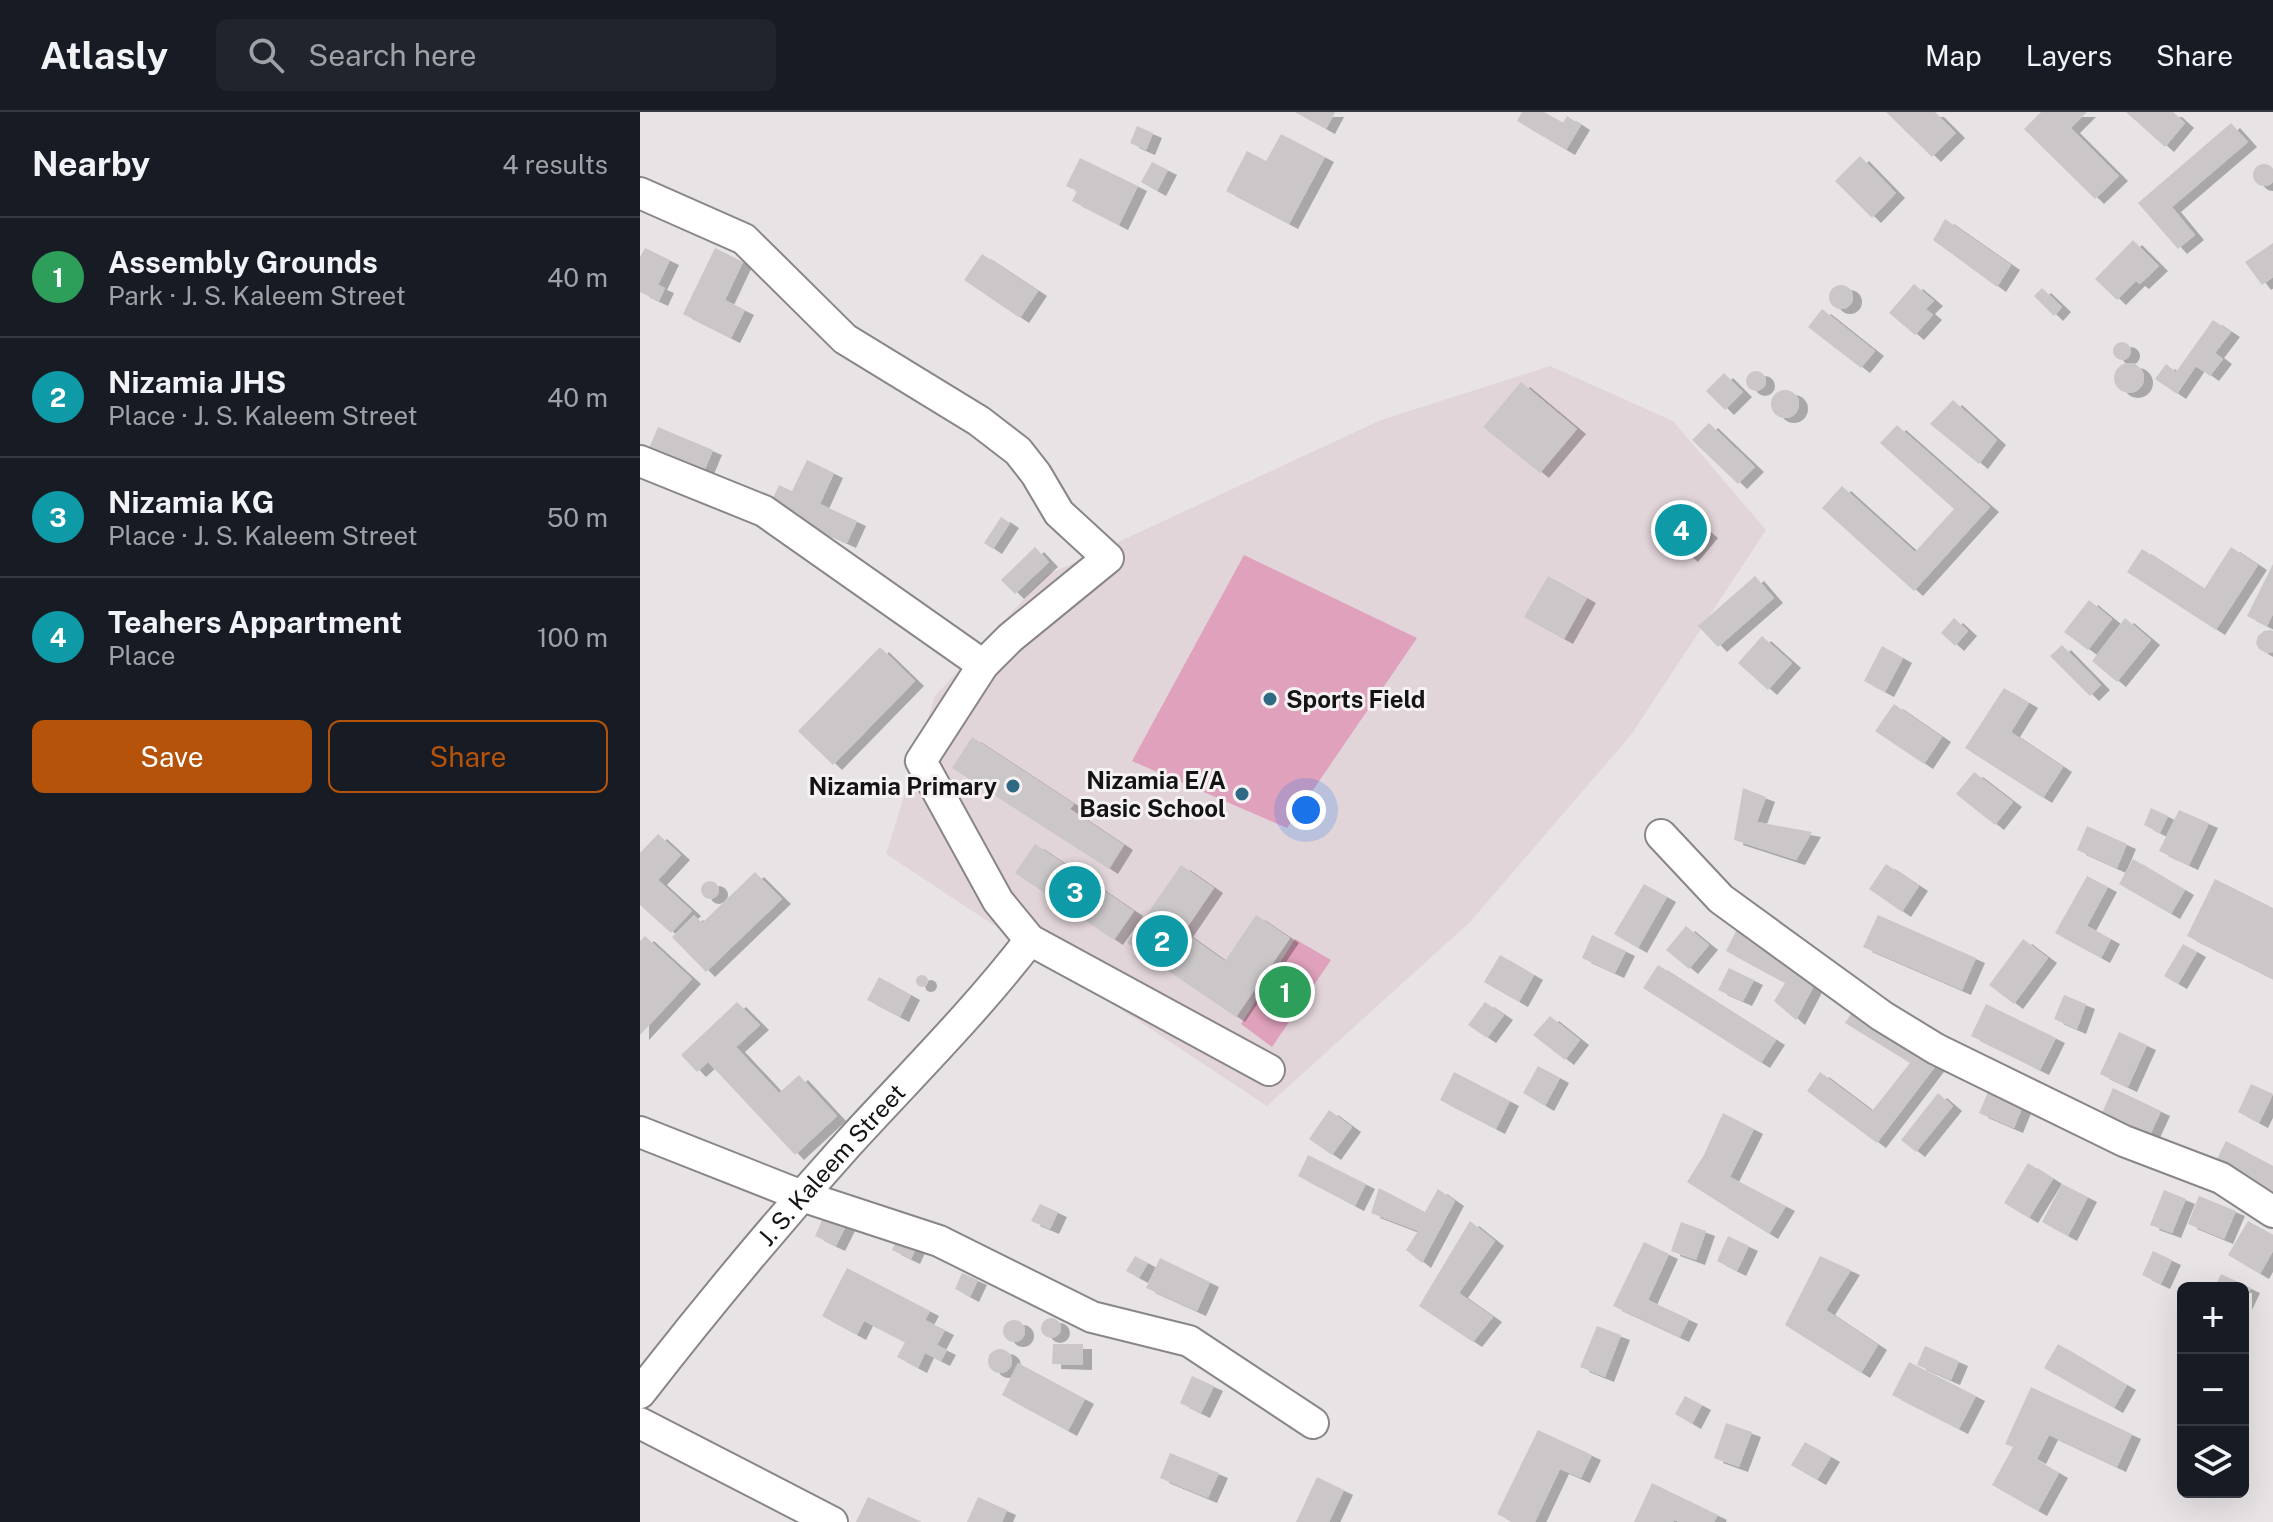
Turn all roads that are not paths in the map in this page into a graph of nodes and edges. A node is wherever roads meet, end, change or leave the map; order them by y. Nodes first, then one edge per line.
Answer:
1 (640, 193) edge
2 (640, 461) edge
3 (983, 665) junction
4 (1661, 835) dead end
5 (1030, 940) junction
6 (1269, 1070) dead end
7 (640, 1132) edge
8 (802, 1196) junction
9 (2273, 1212) edge
10 (640, 1393) edge
11 (640, 1423) edge
12 (1313, 1423) dead end
13 (832, 1522) edge

1 - 3 street
2 - 3 street
3 - 5 street
4 - 9 street
5 - 6 street
5 - 8 street, J. S. Kaleem Street
7 - 8 street
8 - 10 street, J. S. Kaleem Street
8 - 12 street
11 - 13 street

